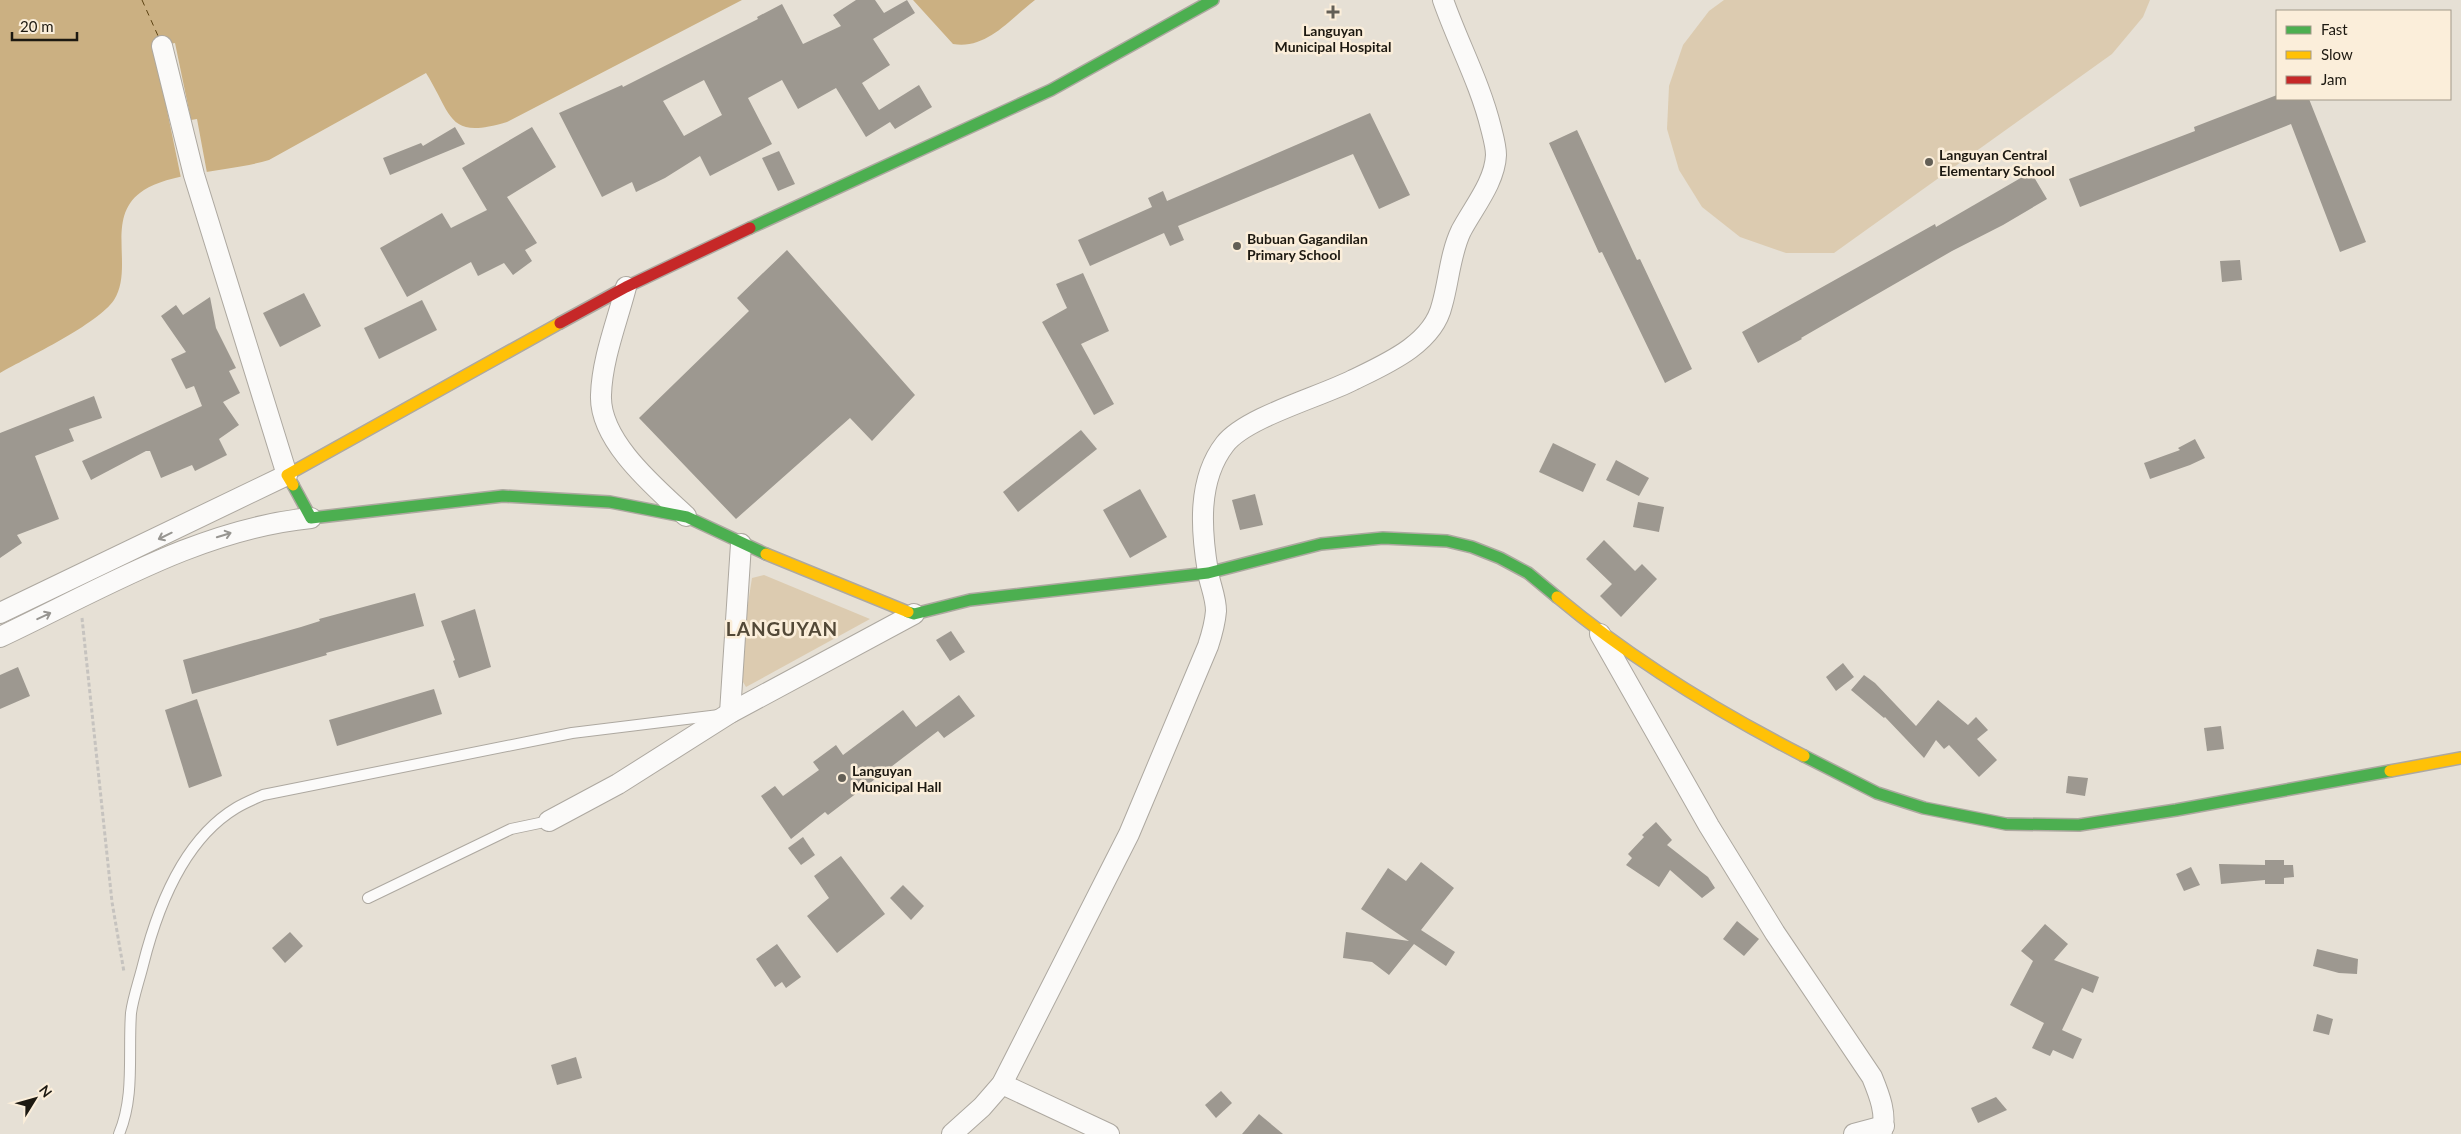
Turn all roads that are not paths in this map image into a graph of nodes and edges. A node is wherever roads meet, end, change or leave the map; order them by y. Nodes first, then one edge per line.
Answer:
1 (1213, 0) edge
2 (1443, 0) edge
3 (162, 46) dead end
4 (626, 288) junction
5 (287, 476) junction
6 (687, 517) junction
7 (311, 518) junction
8 (190, 523) junction
9 (199, 543) junction
10 (741, 544) junction
11 (1208, 573) junction
12 (0, 613) edge
13 (914, 614) junction
14 (1599, 632) junction
15 (0, 637) edge
16 (730, 713) junction
17 (2461, 758) edge
18 (549, 821) joint
19 (368, 898) dead end
20 (1002, 1084) junction
21 (1883, 1130) edge
22 (119, 1134) edge
23 (952, 1134) edge
24 (1109, 1134) edge
25 (1854, 1134) edge

1 - 4 street
2 - 11 street
3 - 5 street
4 - 5 street
4 - 6 street
5 - 7 street
5 - 8 street
6 - 7 street
6 - 10 street
9 -> 7 street
8 - 9 street
8 -> 12 street
15 -> 9 street
10 - 13 street
10 - 16 street
11 - 13 street
11 - 14 street
11 - 20 street
13 - 16 street
14 - 17 street
14 - 21 street
16 - 18 street
16 - 22 lane
18 - 19 lane
20 - 23 street
20 - 24 street
21 - 25 street

